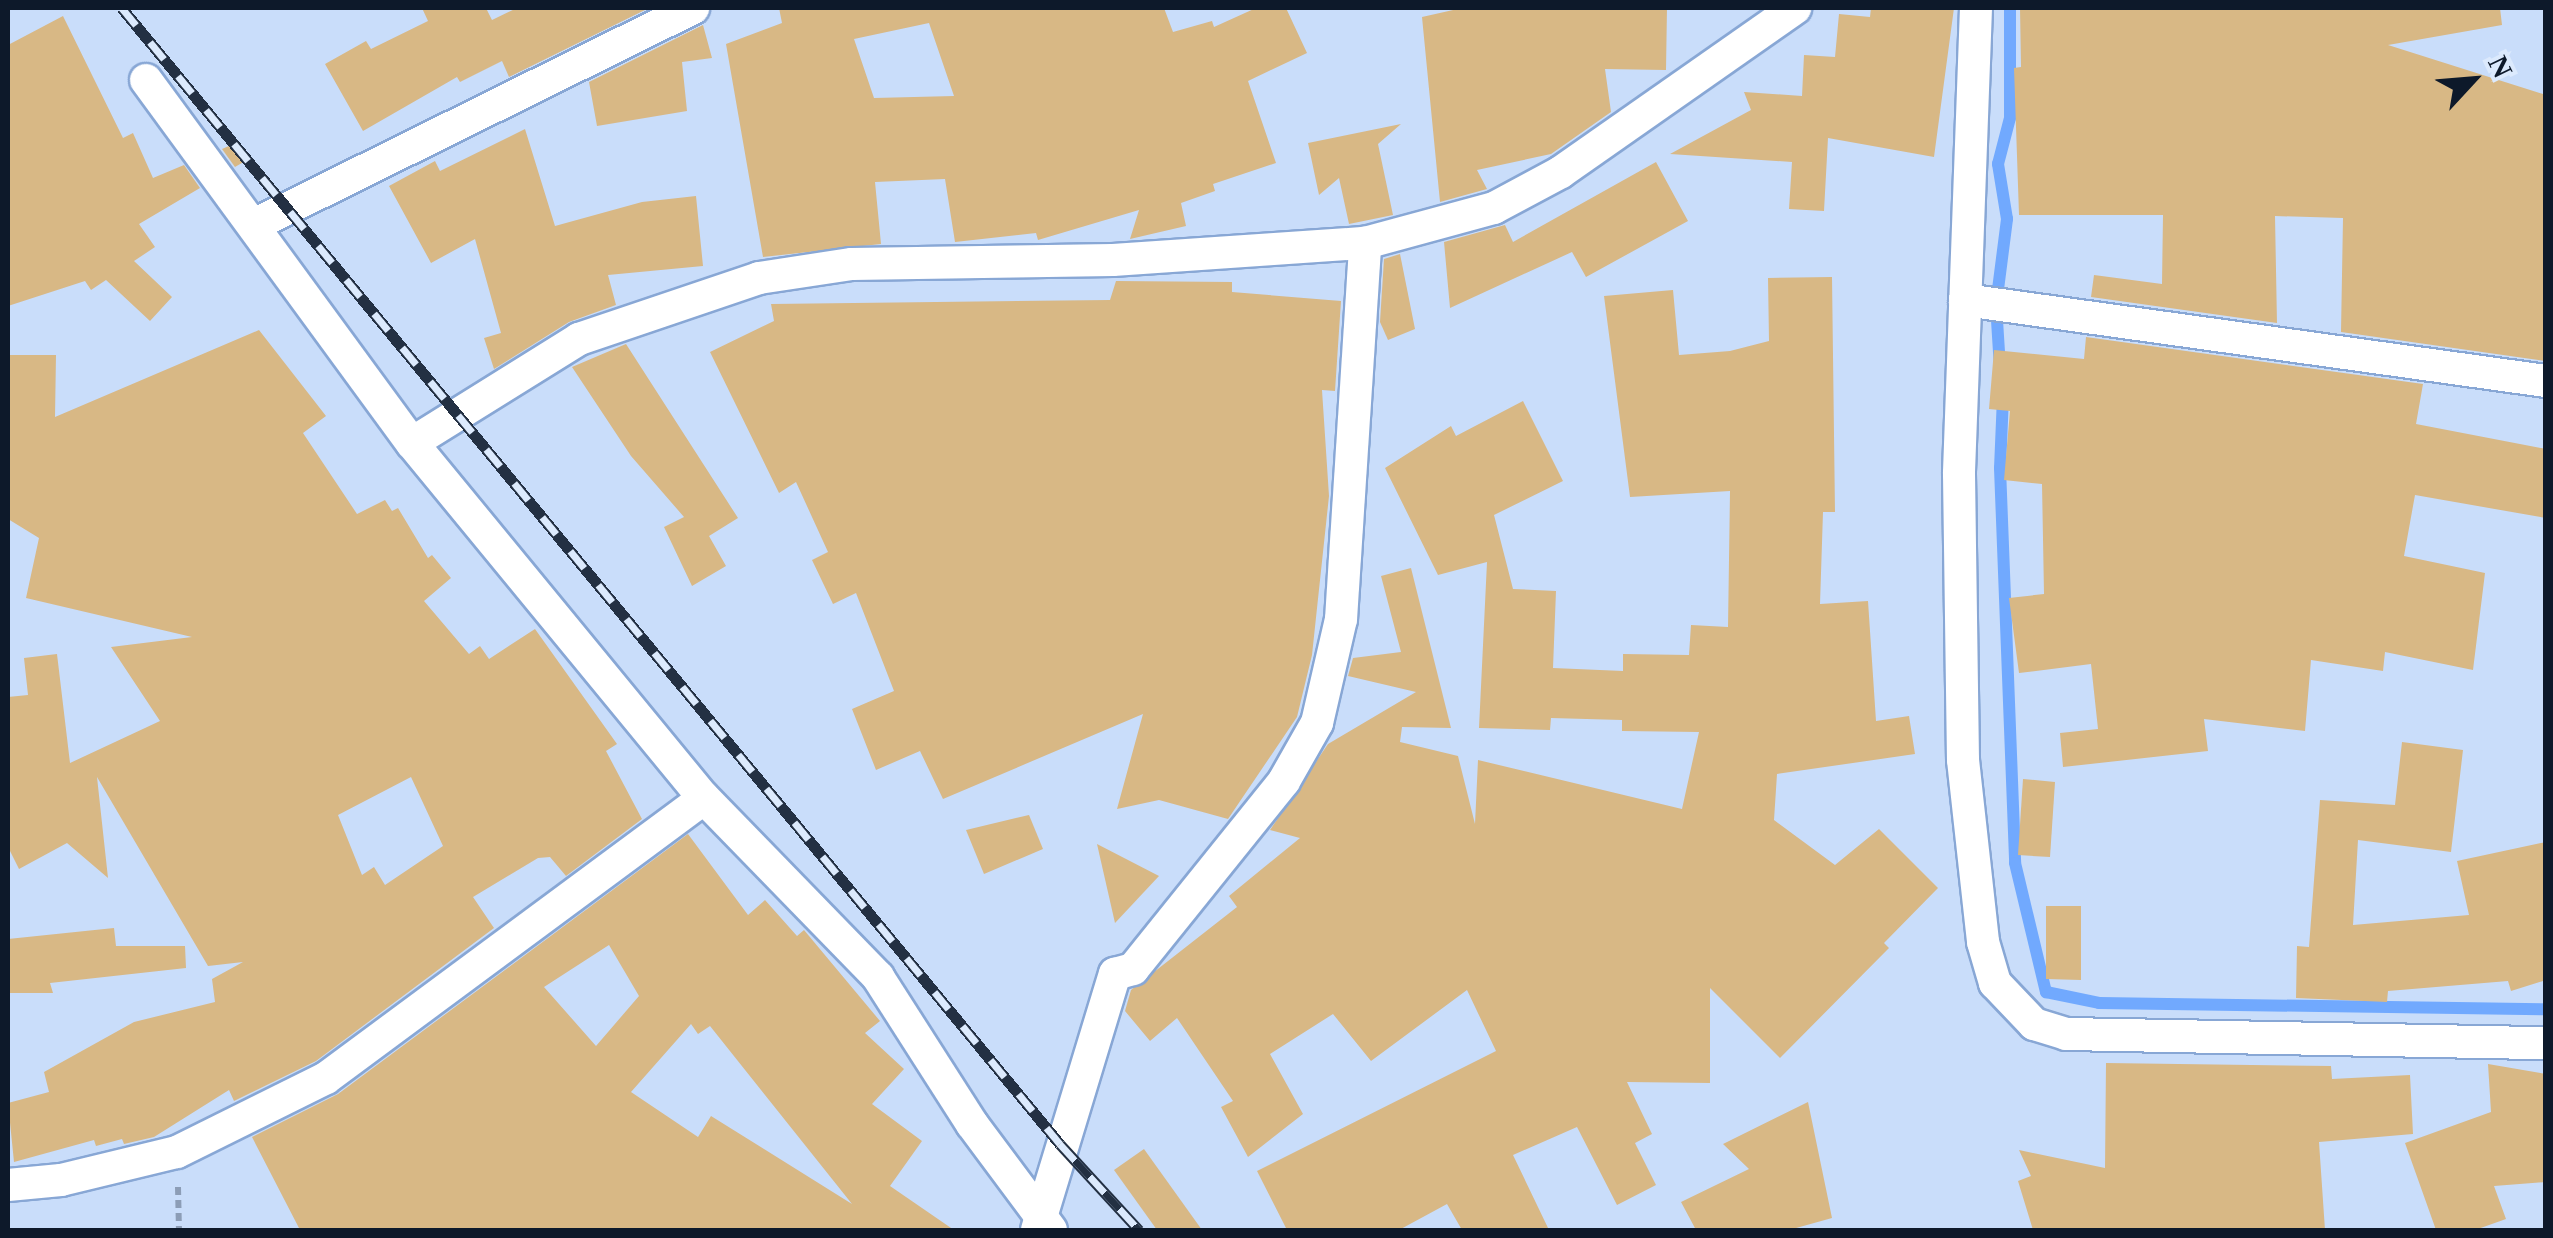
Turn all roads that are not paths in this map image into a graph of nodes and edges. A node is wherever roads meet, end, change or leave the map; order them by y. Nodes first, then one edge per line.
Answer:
1 (693, 8) edge
2 (1795, 8) edge
3 (1976, 8) edge
4 (146, 80) dead end
5 (254, 224) junction
6 (1366, 242) junction
7 (1965, 300) junction
8 (2546, 382) edge
9 (412, 444) junction
10 (704, 798) junction
11 (2546, 1043) edge
12 (8, 1185) edge
13 (1042, 1227) edge

1 - 5 street
2 - 6 street
3 - 7 street
4 - 5 street
5 - 9 street
6 - 9 street
6 - 13 street
7 - 8 street
7 - 11 street
9 - 10 street
10 - 12 street
10 - 13 street

